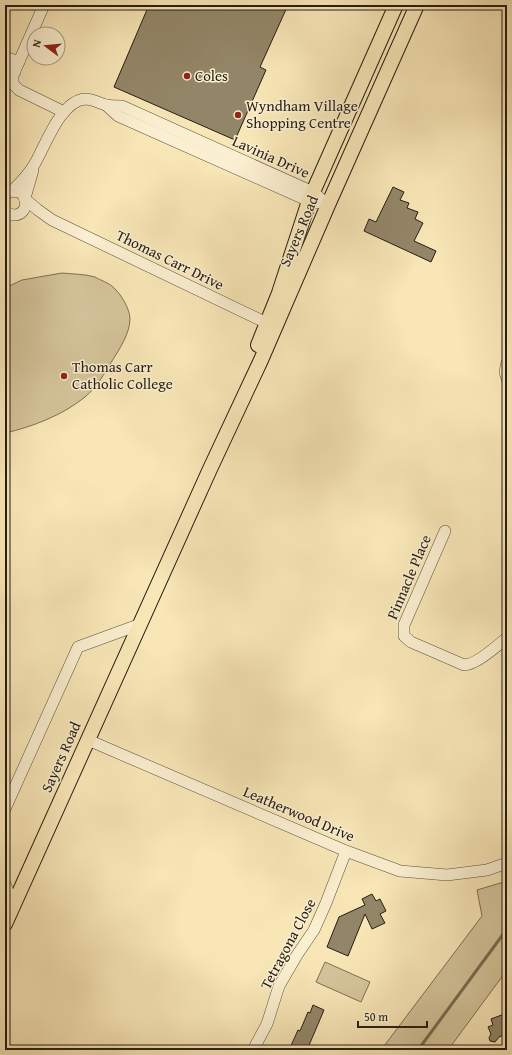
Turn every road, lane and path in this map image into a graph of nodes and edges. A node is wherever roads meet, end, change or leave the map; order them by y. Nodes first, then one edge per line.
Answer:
1 (44, 5) edge
2 (396, 5) edge
3 (417, 5) edge
4 (5, 57) edge
5 (13, 67) edge
6 (64, 112) junction
7 (34, 166) junction
8 (8, 192) edge
9 (311, 197) junction
10 (25, 198) junction
11 (328, 205) junction
12 (5, 211) edge
13 (19, 214) junction
14 (52, 220) junction
15 (271, 326) junction
16 (507, 362) edge
17 (507, 379) edge
18 (445, 531) dead end
19 (140, 624) junction
20 (507, 638) edge
21 (88, 740) junction
22 (5, 809) edge
23 (346, 851) junction
24 (507, 864) edge
25 (5, 884) edge
26 (13, 905) junction
27 (5, 924) edge
28 (253, 1050) edge

1 - 5 street
2 - 9 main road, Sayers Road
3 - 11 main road, Sayers Road
4 - 5 street
5 - 6 street
6 - 7 street, Lavinia Drive
6 - 9 street, Lavinia Drive
7 - 8 street, Lavinia Drive
7 - 10 street, Lavinia Drive
8 - 10 street, Thomas Carr Drive
9 - 11 street, Lavinia Drive
9 - 15 main road, Sayers Road
10 - 13 street, Lavinia Drive
10 - 14 street, Thomas Carr Drive
11 - 15 main road, Sayers Road
12 - 13 street, Thomas Carr Drive
13 - 14 street, Thomas Carr Drive
14 - 15 street, Thomas Carr Drive
15 - 19 main road, Sayers Road
16 - 17 street
18 - 20 street, Pinnacle Place
19 - 21 main road, Sayers Road
19 - 22 street, Sayers Road
21 - 23 street, Leatherwood Drive
21 - 26 main road, Sayers Road
23 - 24 street, Leatherwood Drive
23 - 28 street, Tetragona Close
25 - 26 street
26 - 27 main road, Sayers Road

